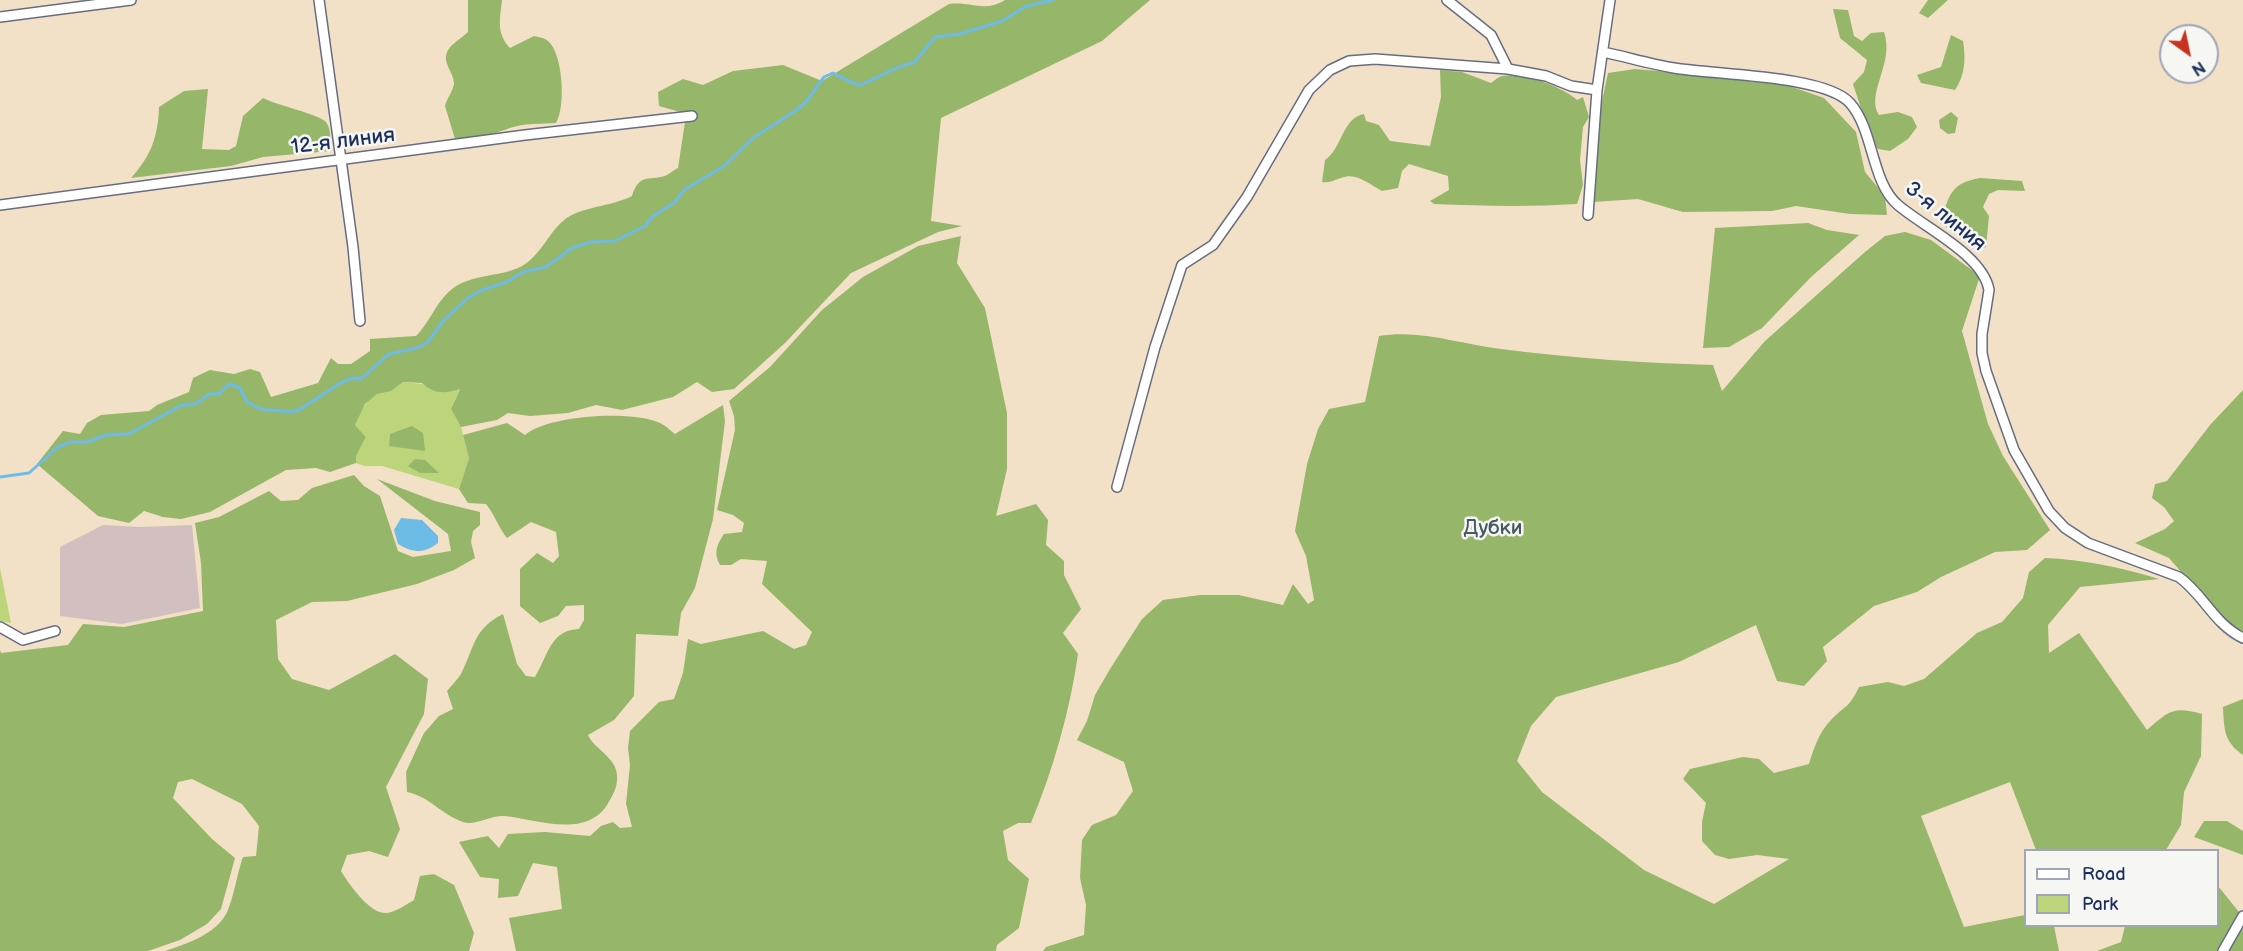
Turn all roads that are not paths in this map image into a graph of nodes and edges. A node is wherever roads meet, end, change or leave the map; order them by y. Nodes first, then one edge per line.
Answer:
1 (131, 0) edge
2 (319, 0) edge
3 (1448, 0) edge
4 (1611, 0) edge
5 (0, 17) edge
6 (1603, 52) junction
7 (1508, 69) junction
8 (1597, 90) junction
9 (692, 117) dead end
10 (341, 160) junction
11 (0, 205) edge
12 (1588, 215) dead end
13 (360, 321) dead end
14 (1117, 486) dead end
15 (0, 627) edge
16 (55, 631) dead end
17 (2243, 638) edge
18 (2243, 916) edge
19 (2223, 951) edge

1 - 5 street
2 - 10 street
3 - 7 street
4 - 6 street
6 - 8 street
6 - 17 street, 3-я линия
7 - 8 street
7 - 14 street
8 - 12 street
9 - 10 street, 12-я линия
10 - 11 street, 12-я линия
10 - 13 street
15 - 16 street
18 - 19 street

